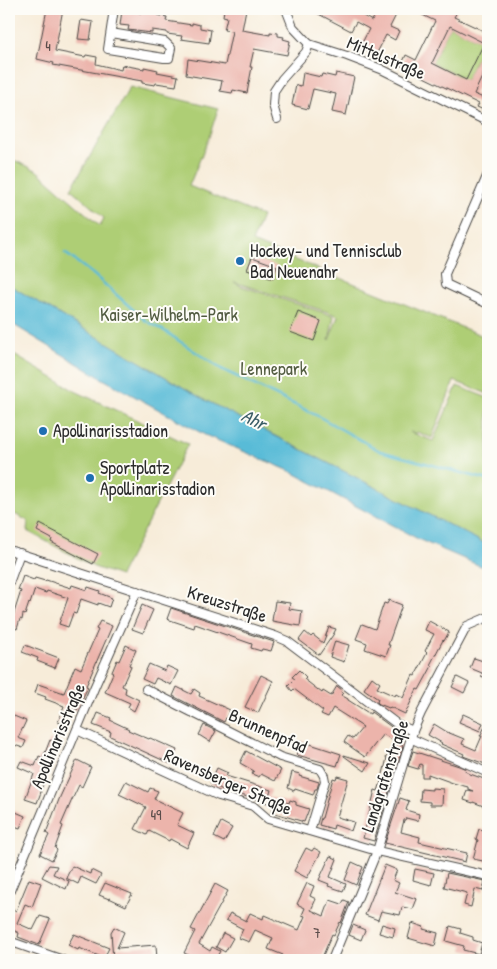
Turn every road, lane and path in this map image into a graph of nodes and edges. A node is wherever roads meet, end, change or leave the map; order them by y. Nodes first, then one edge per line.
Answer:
1 (114, 9) edge
2 (286, 9) edge
3 (111, 33) junction
4 (309, 44) junction
5 (277, 119) dead end
6 (488, 122) edge
7 (488, 174) edge
8 (488, 304) edge
9 (9, 550) edge
10 (20, 553) junction
11 (9, 583) edge
12 (137, 591) junction
13 (488, 618) edge
14 (146, 689) dead end
15 (78, 730) junction
16 (411, 735) junction
17 (488, 773) edge
18 (310, 831) junction
19 (377, 851) junction
20 (488, 876) edge
21 (9, 893) edge
22 (9, 941) edge
23 (63, 960) edge
24 (332, 960) edge

1 - 3 street
2 - 4 street
3 - 3 street
4 - 5 street
4 - 6 street, Mittelstraße
7 - 8 street
9 - 10 street, Kreuzstraße
10 - 11 street
10 - 12 street, Kreuzstraße
12 - 15 street, Apollinarisstraße
12 - 16 street, Kreuzstraße
13 - 16 street, Landgrafenstraße
14 - 18 street, Brunnenpfad
15 - 18 street, Ravensberger Straße
15 - 21 street, Apollinarisstraße
16 - 17 street, Kreuzstraße
16 - 19 street, Landgrafenstraße
18 - 19 street, Ravensberger Straße
19 - 20 street, Ravensberger Straße
19 - 24 street, Landgrafenstraße
22 - 23 street

